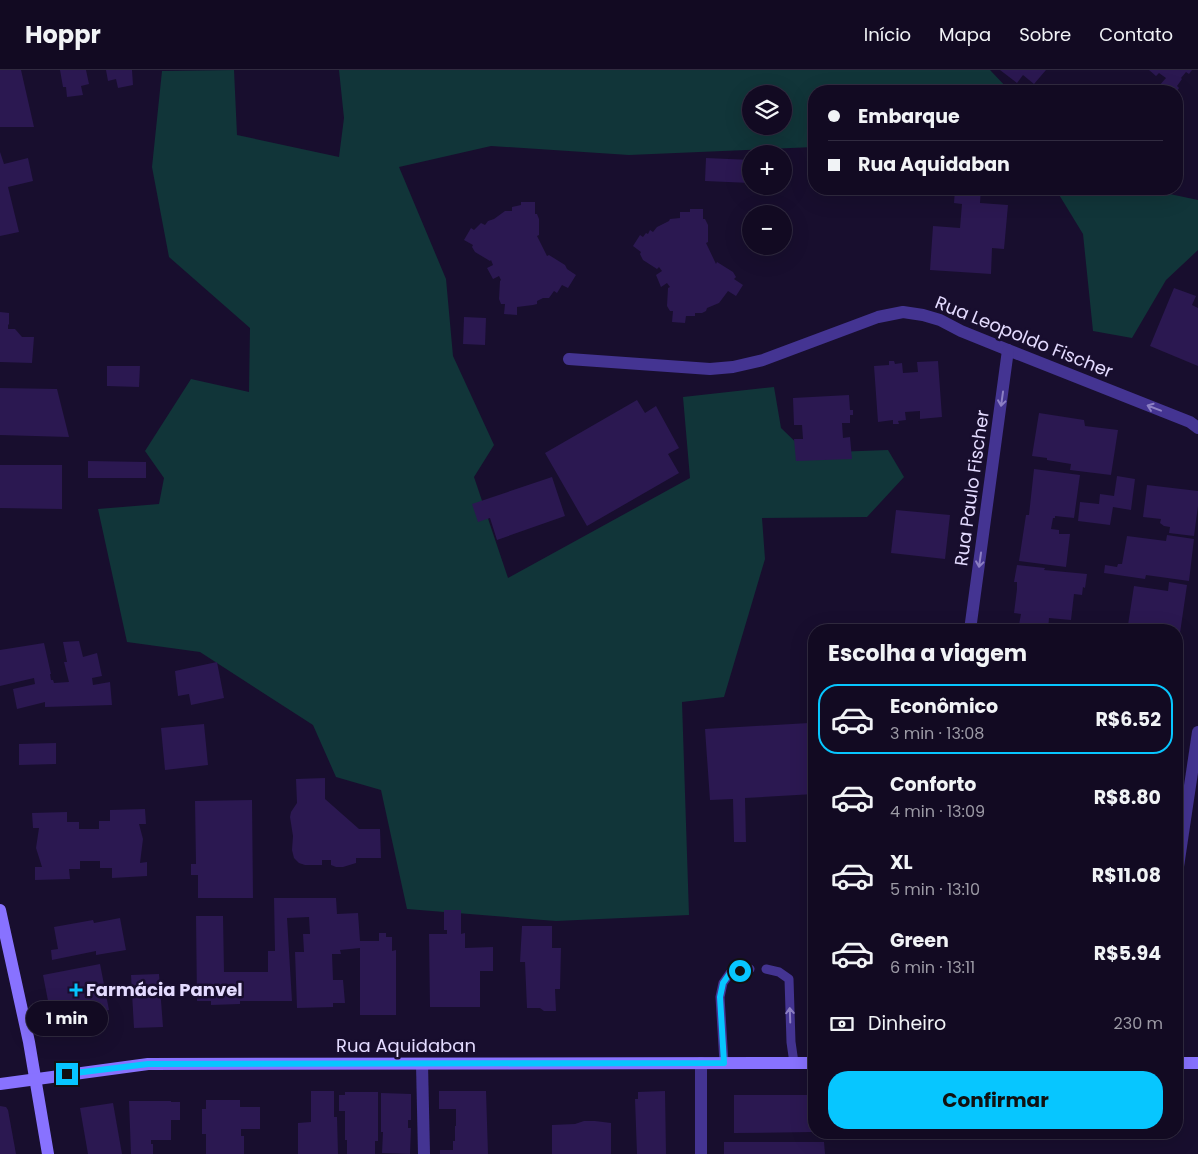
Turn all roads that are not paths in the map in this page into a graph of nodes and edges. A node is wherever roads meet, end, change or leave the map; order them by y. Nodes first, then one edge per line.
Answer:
1 (1008, 350) junction
2 (569, 359) dead end
3 (1198, 428) edge
4 (971, 624) edge
5 (1198, 732) edge
6 (1183, 833) edge
7 (0, 910) edge
8 (750, 969) dead end
9 (766, 969) dead end
10 (701, 1063) junction
11 (724, 1063) junction
12 (794, 1063) junction
13 (808, 1063) edge
14 (1183, 1063) edge
15 (1198, 1063) edge
16 (422, 1064) junction
17 (36, 1078) junction
18 (0, 1084) edge
19 (48, 1154) edge
20 (424, 1154) edge
21 (701, 1154) edge

1 - 2 street, Rua Leopoldo Fischer
3 -> 1 street, Rua Leopoldo Fischer
1 -> 4 street, Rua Paulo Fischer
5 - 6 street
7 - 17 street
8 - 11 lane
12 -> 9 lane
10 - 11 street, Rua Aquidaban
10 - 16 street, Rua Aquidaban
10 - 21 street
11 - 12 street, Rua Aquidaban
12 - 13 street, Rua Aquidaban
14 - 15 street
16 - 17 street, Rua Aquidaban
16 - 20 street
17 - 18 street, Rua Aquidaban
17 - 19 street

